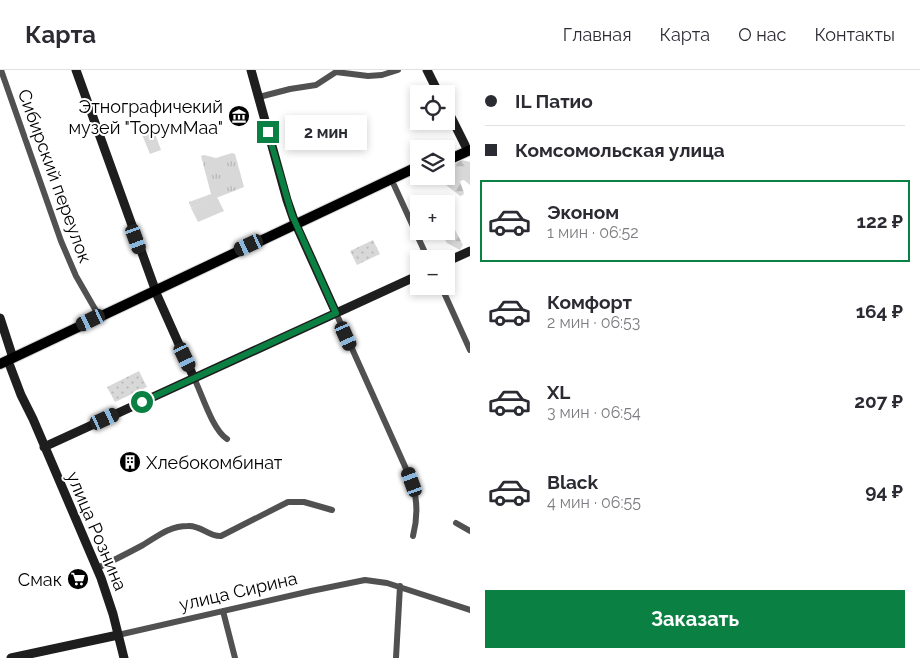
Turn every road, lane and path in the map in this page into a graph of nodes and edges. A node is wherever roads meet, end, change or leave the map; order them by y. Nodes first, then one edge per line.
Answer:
1 (2, 70) edge
2 (76, 70) edge
3 (251, 70) edge
4 (398, 70) edge
5 (427, 70) edge
6 (434, 85) edge
7 (259, 98) junction
8 (455, 123) edge
9 (468, 147) edge
10 (455, 151) edge
11 (455, 155) edge
12 (410, 170) edge
13 (410, 178) edge
14 (394, 185) junction
15 (296, 226) junction
16 (424, 250) edge
17 (470, 251) edge
18 (455, 258) edge
19 (410, 279) edge
20 (156, 292) junction
21 (445, 295) edge
22 (336, 313) junction
23 (99, 316) junction
24 (0, 318) edge
25 (0, 338) edge
26 (470, 350) edge
27 (8, 364) edge
28 (194, 378) junction
29 (227, 439) dead end
30 (44, 448) junction
31 (332, 510) dead end
32 (456, 523) dead end
33 (470, 532) edge
34 (413, 536) dead end
35 (98, 568) junction
36 (400, 586) junction
37 (470, 610) edge
38 (223, 611) junction
39 (118, 634) junction
40 (11, 658) edge
41 (124, 658) edge
42 (235, 658) edge
43 (396, 658) edge

1 - 23 street, Сибирский переулок
2 - 20 street
3 - 7 street
4 - 7 street
5 - 6 street
7 - 15 street
8 - 9 street
9 - 10 main road
9 - 11 main road
12 - 15 main road
13 - 14 main road
14 - 15 main road
14 - 16 street
15 - 20 main road
15 - 22 street
17 - 18 street
19 - 22 street
20 - 23 main road
20 - 27 main road
20 - 28 street
21 - 26 street
22 - 28 street
22 - 34 street
23 - 27 main road
24 - 27 street, улица Рознина
25 - 27 street, улица Рознина
27 - 30 street, улица Рознина
28 - 29 street
28 - 30 street
30 - 35 street, улица Рознина
31 - 35 street
32 - 33 street
35 - 39 street, улица Рознина
36 - 37 street, улица Сирина
36 - 38 street, улица Сирина
36 - 43 street
38 - 39 street, улица Сирина
38 - 42 street
39 - 40 street, улица Сирина
39 - 41 street, улица Рознина

